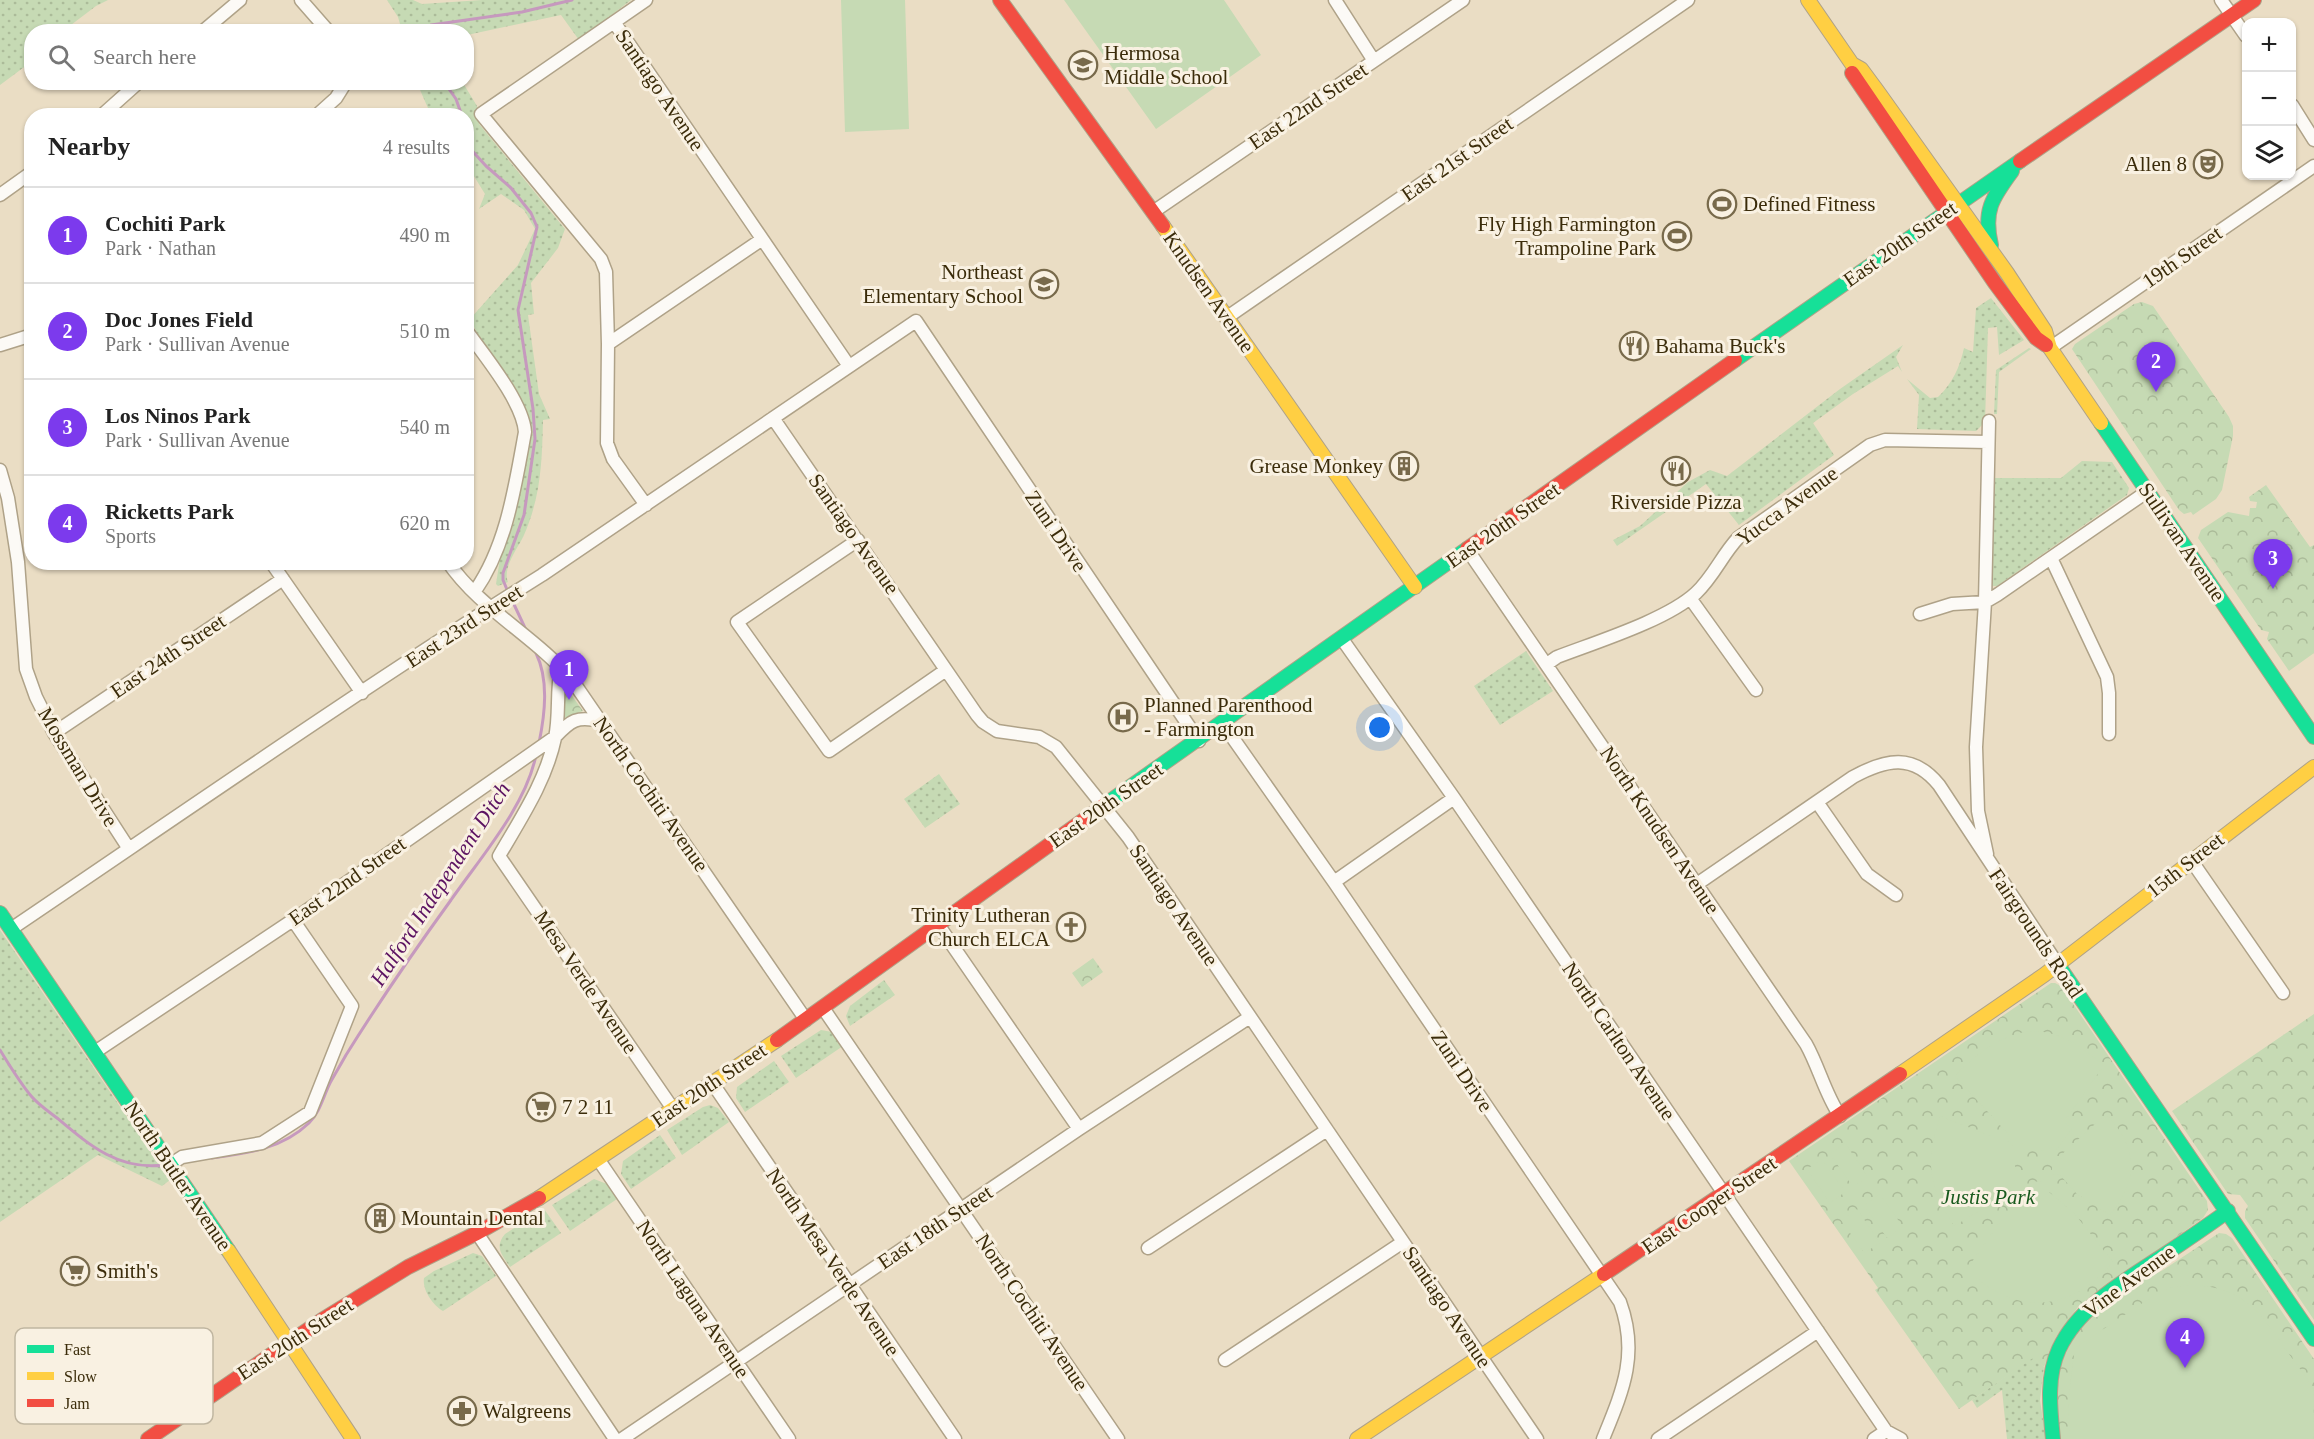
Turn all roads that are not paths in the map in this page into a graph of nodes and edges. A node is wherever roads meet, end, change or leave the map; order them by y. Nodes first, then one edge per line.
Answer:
1 (240, 0) edge
2 (301, 0) edge
3 (646, 0) edge
4 (1000, 0) edge
5 (1335, 0) edge
6 (1463, 0) edge
7 (1688, 0) edge
8 (1808, 0) edge
9 (2221, 0) edge
10 (2254, 0) edge
11 (2232, 15) junction
12 (614, 22) junction
13 (212, 24) edge
14 (322, 24) edge
15 (2242, 29) edge
16 (1374, 61) junction
17 (1852, 64) junction
18 (130, 90) edge
19 (341, 90) edge
20 (111, 108) edge
21 (325, 108) edge
22 (2296, 111) edge
23 (2314, 140) edge
24 (2022, 158) junction
25 (2314, 165) edge
26 (24, 178) edge
27 (0, 195) edge
28 (1958, 204) junction
29 (1153, 212) junction
30 (1945, 213) junction
31 (761, 240) junction
32 (1994, 255) junction
33 (1226, 318) junction
34 (916, 321) joint
35 (24, 338) edge
36 (474, 342) edge
37 (608, 344) junction
38 (0, 345) edge
39 (2050, 348) junction
40 (849, 366) junction
41 (773, 418) junction
42 (1989, 421) dead end
43 (1988, 442) junction
44 (0, 470) edge
45 (2148, 491) junction
46 (646, 505) junction
47 (858, 540) junction
48 (1467, 549) junction
49 (2051, 558) junction
50 (24, 561) edge
51 (18, 562) junction
52 (277, 570) edge
53 (455, 570) edge
54 (283, 579) junction
55 (1414, 587) junction
56 (475, 591) junction
57 (1690, 598) junction
58 (1985, 602) junction
59 (492, 607) junction
60 (1920, 614) dead end
61 (1342, 639) junction
62 (1547, 664) junction
63 (561, 668) junction
64 (946, 670) junction
65 (1756, 690) dead end
66 (362, 693) junction
67 (600, 721) junction
68 (1222, 724) junction
69 (54, 733) junction
70 (2109, 734) dead end
71 (555, 737) junction
72 (2314, 737) edge
73 (1199, 741) junction
74 (2314, 767) edge
75 (1454, 798) junction
76 (1817, 802) junction
77 (1104, 807) junction
78 (129, 849) junction
79 (2191, 860) junction
80 (1988, 862) junction
81 (1334, 882) junction
82 (1697, 884) junction
83 (1896, 895) dead end
84 (0, 913) edge
85 (293, 920) junction
86 (937, 923) junction
87 (11, 930) junction
88 (2058, 965) junction
89 (2283, 993) dead end
90 (823, 1008) junction
91 (1250, 1017) junction
92 (806, 1020) junction
93 (94, 1052) junction
94 (712, 1084) junction
95 (673, 1109) junction
96 (1840, 1116) junction
97 (1079, 1130) junction
98 (1328, 1131) junction
99 (598, 1159) junction
100 (171, 1164) junction
101 (1724, 1194) junction
102 (962, 1209) junction
103 (2228, 1211) junction
104 (477, 1233) junction
105 (1403, 1242) junction
106 (1148, 1248) dead end
107 (1602, 1277) junction
108 (849, 1287) junction
109 (1818, 1331) junction
110 (2314, 1339) edge
111 (287, 1342) junction
112 (1482, 1357) junction
113 (1225, 1360) dead end
114 (736, 1362) junction
115 (213, 1394) edge
116 (169, 1424) edge
117 (1886, 1431) junction
118 (1116, 1438) edge
119 (148, 1439) edge
120 (353, 1439) edge
121 (615, 1439) edge
122 (622, 1439) edge
123 (789, 1439) edge
124 (954, 1439) edge
125 (1357, 1439) edge
126 (1537, 1439) edge
127 (1603, 1439) edge
128 (1658, 1439) edge
129 (1874, 1439) edge
130 (1900, 1439) edge
131 (2053, 1439) edge

1 - 13 street
2 - 14 street
3 - 12 street
4 - 29 main road, Knudsen Avenue
5 - 16 street
6 - 16 street, East 22nd Street
7 - 33 street, East 21st Street
8 - 17 main road, Sullivan Avenue
9 - 11 street
10 - 11 main road, East 20th Street
11 - 15 street
11 - 24 main road, East 20th Street
12 - 31 street, Santiago Avenue
12 - 37 street
16 - 29 street, East 22nd Street
17 - 28 main road, Sullivan Avenue
17 - 30 main road, Sullivan Avenue
18 - 20 street
19 - 21 street
22 - 23 street
24 - 28 main road, East 20th Street
24 - 32 main road
25 - 39 street, 19th Street
26 - 27 street
28 - 30 main road, East 20th Street
28 - 32 main road, Sullivan Avenue
29 - 33 main road, Knudsen Avenue
30 - 39 main road, Sullivan Avenue
30 - 48 main road, East 20th Street
31 - 37 street
31 - 40 street, Santiago Avenue
32 - 39 main road, Sullivan Avenue
33 - 55 main road, Knudsen Avenue
34 - 40 street, East 23rd Street
34 - 73 street, Zuni Drive
35 - 38 street
36 - 56 street
37 - 46 street
39 - 45 main road, Sullivan Avenue
40 - 41 street, East 23rd Street
41 - 46 street, East 23rd Street
41 - 47 street, Santiago Avenue
42 - 43 street, Fairgrounds Road
43 - 57 street, Yucca Avenue
43 - 58 street, Fairgrounds Road
44 - 51 street, Mossman Drive
45 - 49 street
45 - 72 main road, Sullivan Avenue
46 - 59 street, East 23rd Street
47 - 64 street, Santiago Avenue
47 - 64 street
48 - 55 main road, East 20th Street
48 - 62 street, North Knudsen Avenue
49 - 58 street
49 - 70 street
50 - 51 street
51 - 69 street, Mossman Drive
52 - 54 street
53 - 56 street, North Cochiti Avenue
54 - 66 street
54 - 69 street, East 24th Street
55 - 61 main road, East 20th Street
56 - 59 street, North Cochiti Avenue
57 - 62 street, Yucca Avenue
57 - 65 street
58 - 60 street
58 - 80 street, Fairgrounds Road
59 - 63 street, North Cochiti Avenue
59 - 66 street, East 23rd Street
61 - 68 main road, East 20th Street
61 - 75 street, North Carlton Avenue
62 - 82 street, North Knudsen Avenue
63 - 67 street, North Cochiti Avenue
63 - 71 street
64 - 77 street, Santiago Avenue
66 - 78 street, East 23rd Street
67 - 71 street, East 22nd Street
67 - 92 street, North Cochiti Avenue
68 - 73 main road, East 20th Street
68 - 81 street, Zuni Drive
69 - 78 street, Mossman Drive
71 - 85 street, East 22nd Street
71 - 95 street, Mesa Verde Avenue
73 - 77 main road, East 20th Street
74 - 79 main road, 15th Street
75 - 81 street
75 - 101 street, North Carlton Avenue
76 - 80 street
76 - 82 street
76 - 83 street
77 - 86 main road, East 20th Street
77 - 91 street, Santiago Avenue
78 - 87 street, East 23rd Street
79 - 88 main road, 15th Street
79 - 89 street
80 - 88 street, Fairgrounds Road
81 - 107 street, Zuni Drive
82 - 96 street, North Knudsen Avenue
84 - 87 main road, North Butler Avenue
85 - 93 street, East 22nd Street
85 - 100 street
86 - 90 main road, East 20th Street
86 - 97 street
87 - 93 main road, North Butler Avenue
88 - 96 main road, East Cooper Street
88 - 103 main road, Fairgrounds Road
90 - 92 main road, East 20th Street
90 - 102 street, North Cochiti Avenue
91 - 97 street, East 18th Street
91 - 98 street, Santiago Avenue
92 - 94 main road, East 20th Street
93 - 100 main road, North Butler Avenue
94 - 95 main road, East 20th Street
94 - 108 street, North Mesa Verde Avenue
95 - 99 main road, East 20th Street
96 - 101 main road, East Cooper Street
97 - 102 street, East 18th Street
98 - 105 street, Santiago Avenue
98 - 106 street
99 - 104 main road, East 20th Street
99 - 114 street, North Laguna Avenue
100 - 111 main road, North Butler Avenue
101 - 107 main road, East Cooper Street
101 - 109 street, North Carlton Avenue
102 - 108 street, East 18th Street
102 - 118 street, North Cochiti Avenue
103 - 110 main road, Fairgrounds Road
103 - 131 main road, Vine Avenue
104 - 111 main road, East 20th Street
104 - 121 street
105 - 112 street, Santiago Avenue
105 - 113 street
107 - 112 main road, East Cooper Street
107 - 127 street, Zuni Drive
108 - 114 street, East 18th Street
108 - 124 street, North Mesa Verde Avenue
109 - 117 street, North Carlton Avenue
109 - 128 street
111 - 115 main road, East 20th Street
111 - 120 main road, North Butler Avenue
112 - 125 main road, East Cooper Street
112 - 126 street, Santiago Avenue
114 - 122 street, East 18th Street
114 - 123 street, North Laguna Avenue
116 - 119 main road, East 20th Street
117 - 129 street
117 - 130 street, North Carlton Avenue

